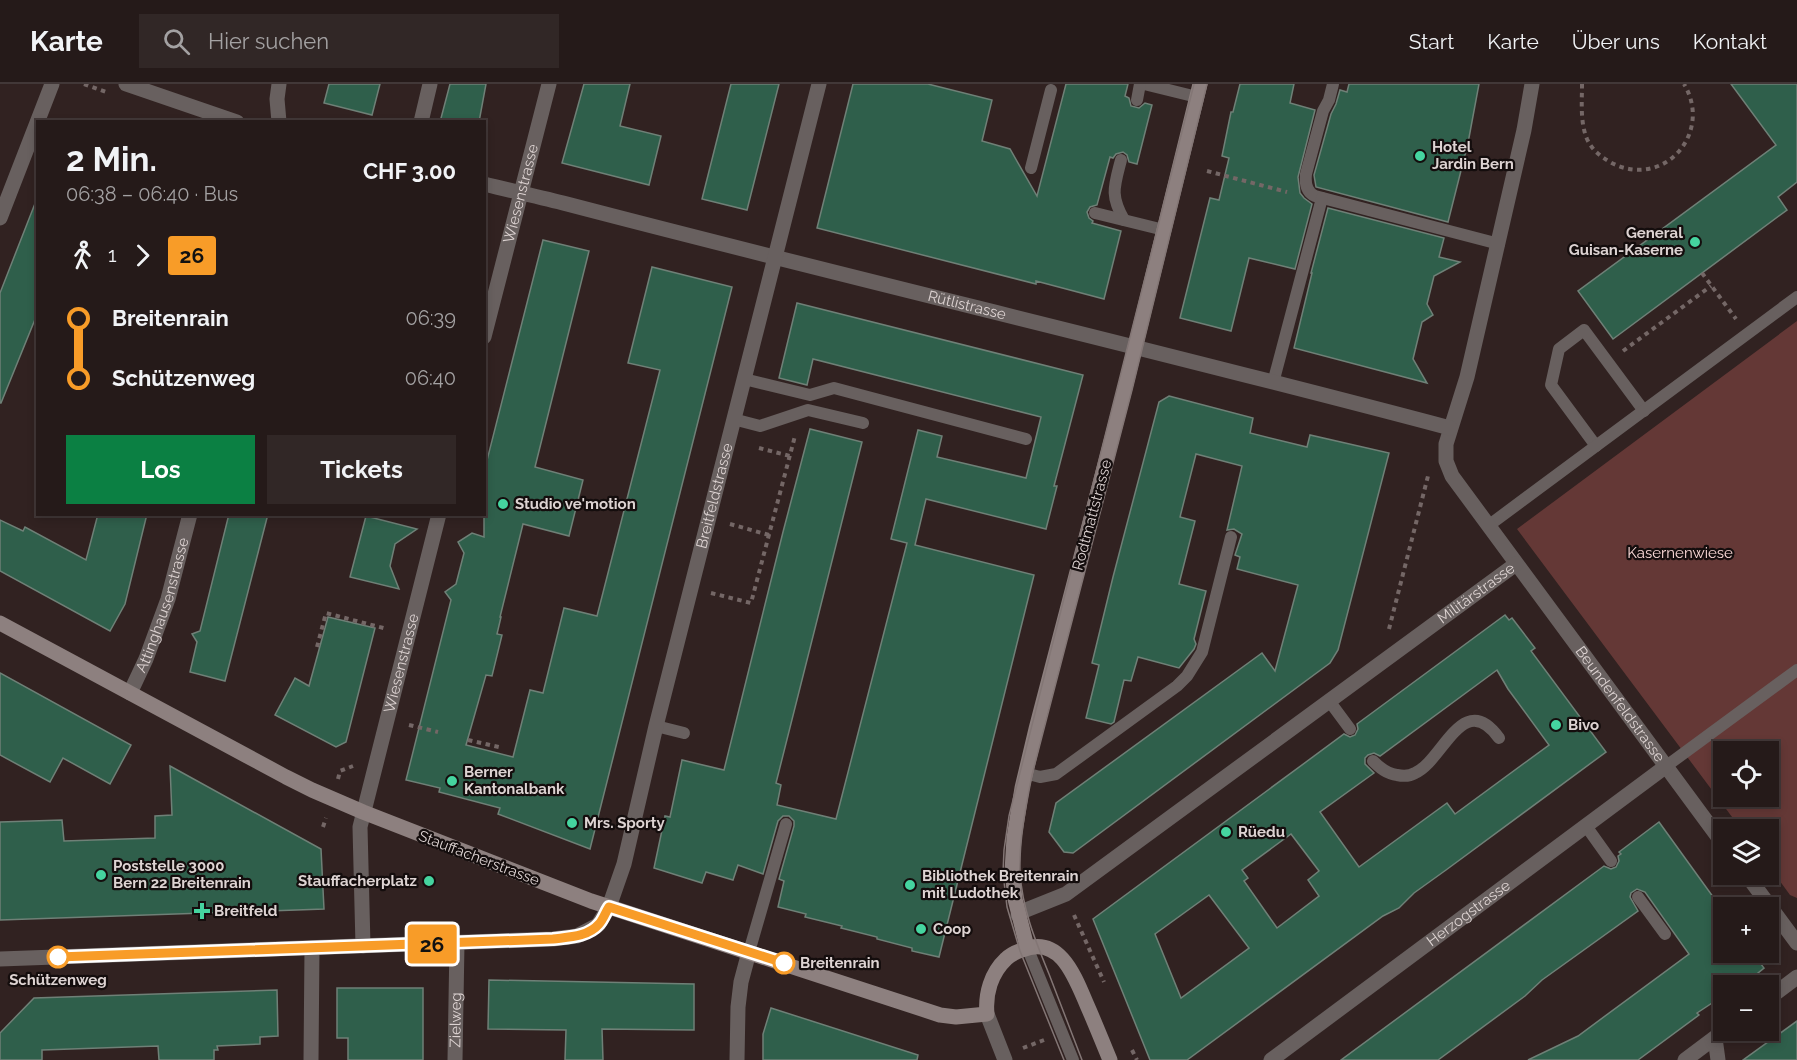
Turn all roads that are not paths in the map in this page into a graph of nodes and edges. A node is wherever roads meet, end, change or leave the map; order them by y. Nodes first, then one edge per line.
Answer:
1 (52, 84) edge
2 (126, 84) edge
3 (279, 84) edge
4 (430, 84) edge
5 (549, 84) edge
6 (819, 84) edge
7 (1142, 84) edge
8 (1333, 84) edge
9 (1533, 84) edge
10 (1051, 90) dead end
11 (1199, 91) edge
12 (1137, 100) dead end
13 (38, 120) edge
14 (231, 120) edge
15 (279, 120) edge
16 (421, 120) edge
17 (36, 125) edge
18 (1121, 160) dead end
19 (1031, 168) dead end
20 (486, 184) edge
21 (521, 192) junction
22 (1316, 195) junction
23 (1095, 213) dead end
24 (0, 218) edge
25 (1124, 220) junction
26 (1164, 230) junction
27 (1499, 244) junction
28 (774, 258) junction
29 (1797, 297) edge
30 (486, 329) edge
31 (1135, 346) junction
32 (744, 379) junction
33 (1273, 383) junction
34 (1644, 411) junction
35 (733, 419) junction
36 (863, 423) dead end
37 (1450, 428) junction
38 (1026, 438) dead end
39 (1596, 446) junction
40 (189, 516) edge
41 (439, 516) edge
42 (1488, 526) junction
43 (1231, 537) dead end
44 (1516, 564) junction
45 (0, 623) edge
46 (1797, 670) edge
47 (130, 693) junction
48 (1330, 702) junction
49 (656, 726) junction
50 (1350, 729) dead end
51 (684, 733) dead end
52 (1499, 738) dead end
53 (1373, 761) dead end
54 (1665, 767) junction
55 (1025, 773) junction
56 (363, 812) junction
57 (786, 824) dead end
58 (1586, 826) junction
59 (1713, 830) edge
60 (1611, 861) dead end
61 (1754, 885) edge
62 (1638, 897) dead end
63 (609, 907) junction
64 (1018, 915) junction
65 (1665, 934) dead end
66 (457, 943) junction
67 (1797, 943) edge
68 (363, 946) junction
69 (1027, 947) junction
70 (312, 948) junction
71 (749, 952) junction
72 (0, 959) edge
73 (1797, 976) edge
74 (1779, 990) edge
75 (987, 1014) junction
76 (1713, 1039) edge
77 (1719, 1041) edge
78 (311, 1060) edge
79 (455, 1060) edge
80 (737, 1060) edge
81 (1005, 1060) edge
82 (1073, 1060) edge
83 (1110, 1060) edge
84 (1271, 1060) edge
85 (1685, 1060) edge
86 (1718, 1060) edge

1 - 13 street
2 - 14 street
3 - 15 street
4 - 16 street
5 - 21 street, Wiesenstrasse
6 - 28 street, Breitfeldstrasse
7 - 11 lane
7 - 12 lane
8 - 22 lane
9 - 27 street, Militärstrasse
10 - 19 lane
11 - 26 street, Rodtmattstrasse
17 - 24 street
18 - 25 lane
20 - 21 street, Rütlistrasse
21 - 28 street, Rütlistrasse
21 - 30 street, Wiesenstrasse
22 - 27 lane
22 - 33 lane
23 - 25 lane
25 - 26 lane
26 - 31 street, Rodtmattstrasse
27 - 37 street, Militärstrasse
28 - 31 street, Rütlistrasse
28 - 32 street, Breitfeldstrasse
29 - 34 lane
31 - 33 street, Rütlistrasse
31 - 55 street, Rodtmattstrasse
32 - 35 street, Breitfeldstrasse
32 - 38 lane
33 - 37 street, Rütlistrasse
34 - 39 lane
34 - 39 lane
35 - 36 lane
35 - 49 street, Breitfeldstrasse
37 - 42 street, Militärstrasse
39 - 42 lane
40 - 47 street, Attinghausenstrasse
41 - 56 street, Wiesenstrasse
42 - 44 street, Militärstrasse
43 - 55 lane
44 - 48 street, Militärstrasse
44 - 54 street, Beundenfeldstrasse
45 - 47 street, Stauffacherstrasse
46 - 54 lane
47 - 56 street, Stauffacherstrasse
48 - 50 lane
48 - 64 street, Militärstrasse
49 - 51 lane
49 - 63 street, Breitfeldstrasse
52 - 53 lane
54 - 58 street, Herzogstrasse
54 - 59 street, Beundenfeldstrasse
55 - 64 street, Rodtmattstrasse
56 - 63 street, Stauffacherstrasse
56 - 68 street
57 - 71 lane
58 - 60 lane
58 - 84 street, Herzogstrasse
61 - 67 street
62 - 65 lane
63 - 66 street
63 - 71 street, Stauffacherstrasse
64 - 69 street, Rodtmattstrasse
66 - 68 street
66 - 79 street, Zielweg
68 - 70 street
69 - 75 street
69 - 82 lane
69 - 83 street
70 - 72 street
70 - 78 street
71 - 75 street, Stauffacherstrasse
71 - 80 street
73 - 74 street
75 - 81 street
76 - 85 street
77 - 86 street

